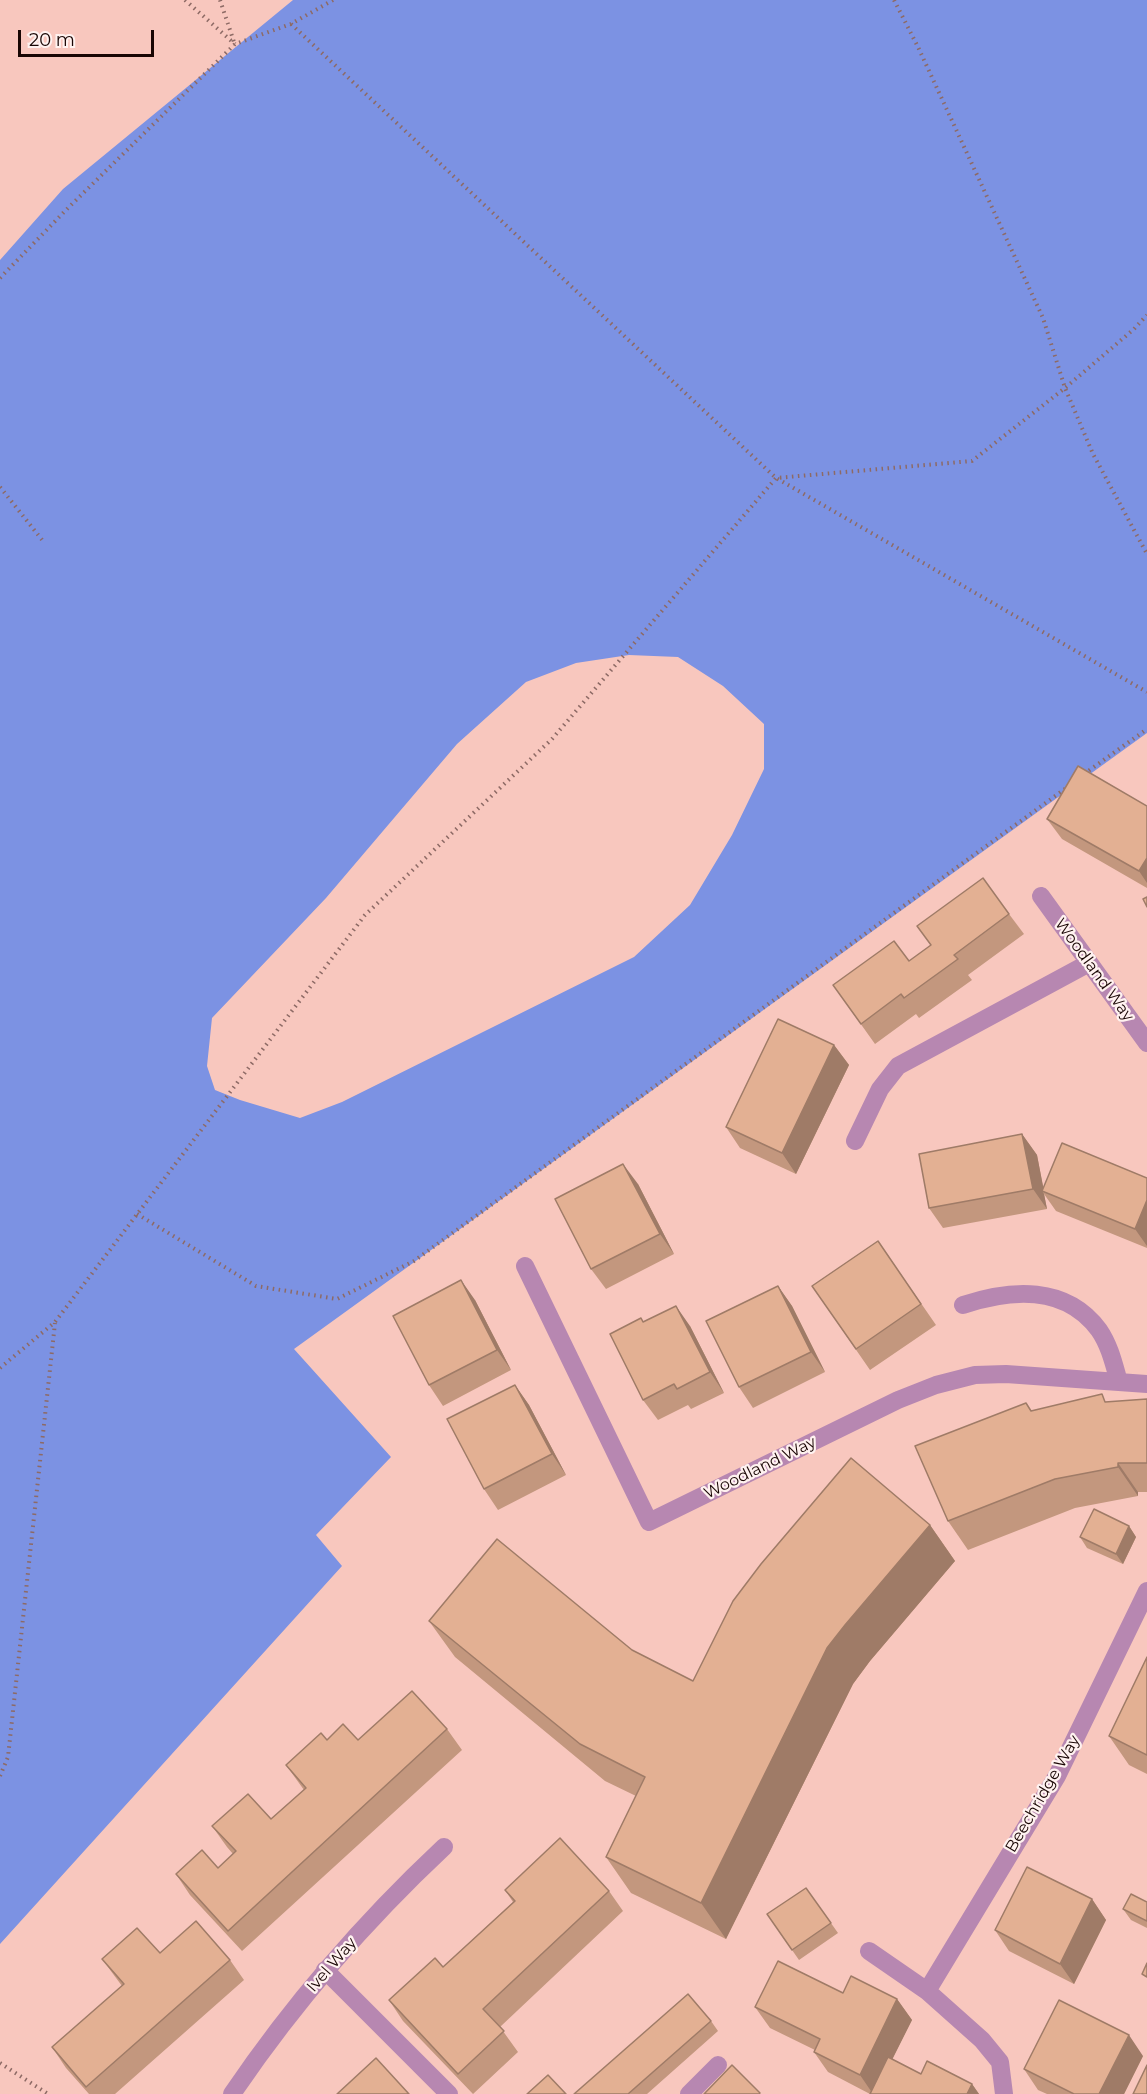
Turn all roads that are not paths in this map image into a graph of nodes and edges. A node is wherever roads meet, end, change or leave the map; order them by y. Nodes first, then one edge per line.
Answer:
1 (1041, 896) dead end
2 (1089, 963) junction
3 (1147, 1043) edge
4 (855, 1141) dead end
5 (525, 1266) dead end
6 (963, 1305) dead end
7 (1119, 1382) junction
8 (1147, 1384) edge
9 (1147, 1591) edge
10 (444, 1846) dead end
11 (869, 1951) dead end
12 (325, 1970) junction
13 (927, 1991) junction
14 (718, 2065) dead end
15 (232, 2094) edge
16 (449, 2094) edge
17 (689, 2094) edge
18 (1004, 2094) edge

1 - 2 street, Woodland Way
2 - 3 street, Woodland Way
2 - 4 street
5 - 7 street, Woodland Way
6 - 7 street
7 - 8 street, Woodland Way
9 - 13 street, Beechridge Way
10 - 12 street, Ivel Way
11 - 13 street
12 - 15 street, Ivel Way
12 - 16 street
13 - 18 street
14 - 17 street

